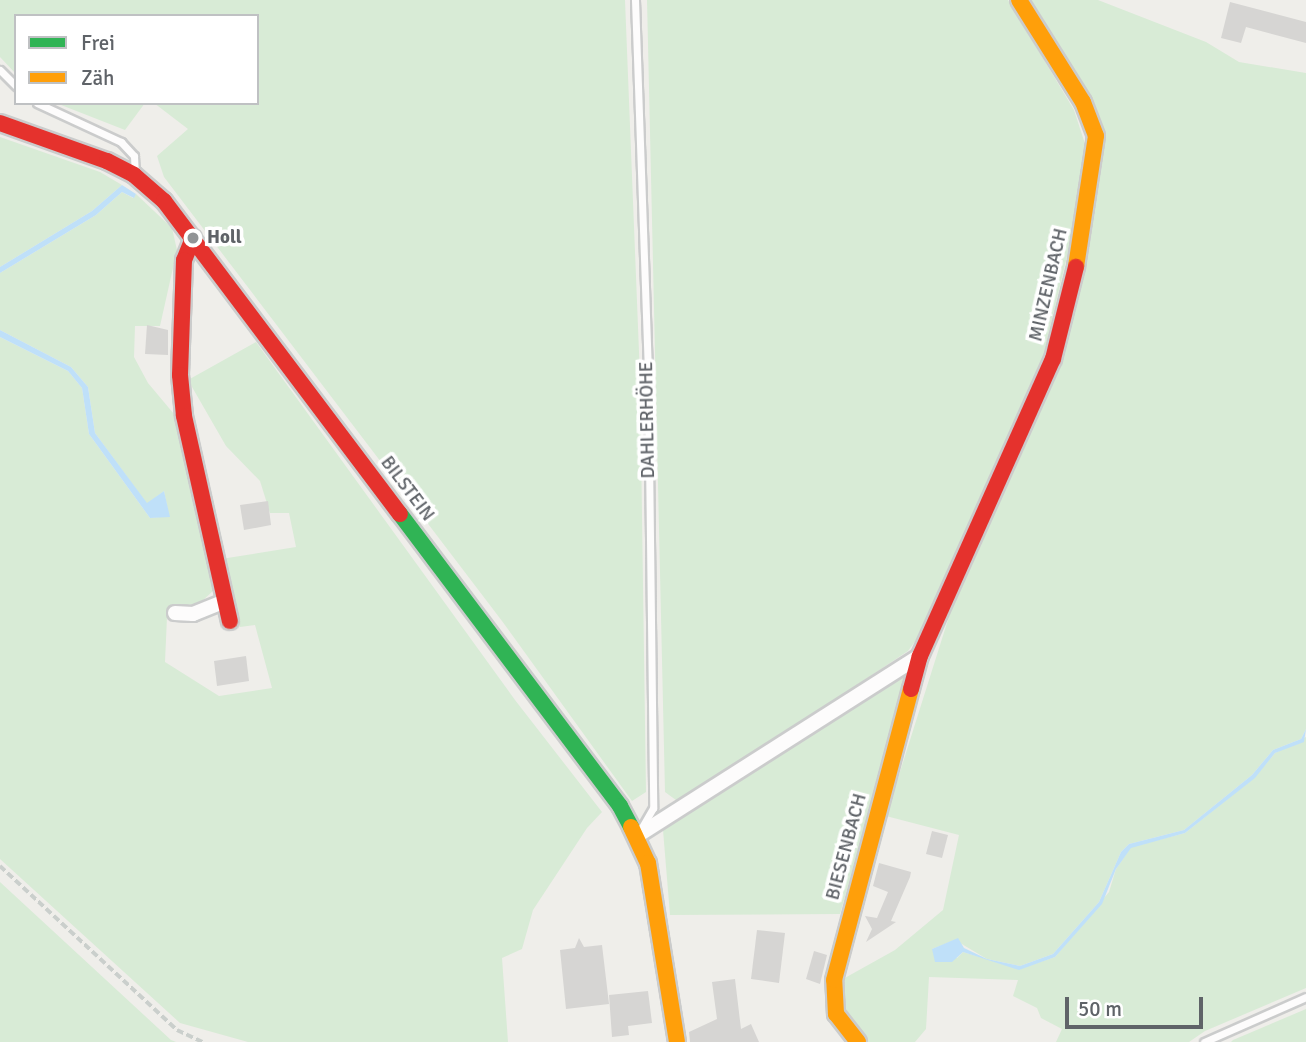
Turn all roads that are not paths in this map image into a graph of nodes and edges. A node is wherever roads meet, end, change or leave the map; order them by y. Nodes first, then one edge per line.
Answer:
1 (635, 0) edge
2 (1019, 0) edge
3 (0, 70) edge
4 (14, 84) edge
5 (41, 105) edge
6 (0, 123) edge
7 (134, 175) junction
8 (193, 237) junction
9 (223, 603) junction
10 (175, 613) dead end
11 (230, 621) dead end
12 (920, 656) junction
13 (637, 836) junction
14 (1306, 997) edge
15 (677, 1042) edge
16 (858, 1042) edge
17 (1204, 1042) edge

1 - 13 lane, DAHLERHÖHE
2 - 12 street, MINZENBACH
3 - 4 lane
5 - 7 lane, BILSTEIN
6 - 7 street, BILSTEIN
7 - 8 street, BILSTEIN
8 - 9 street
8 - 13 street, BILSTEIN
9 - 10 street
9 - 11 street
12 - 13 street
12 - 16 street, BIESENBACH
13 - 15 street
14 - 17 lane

